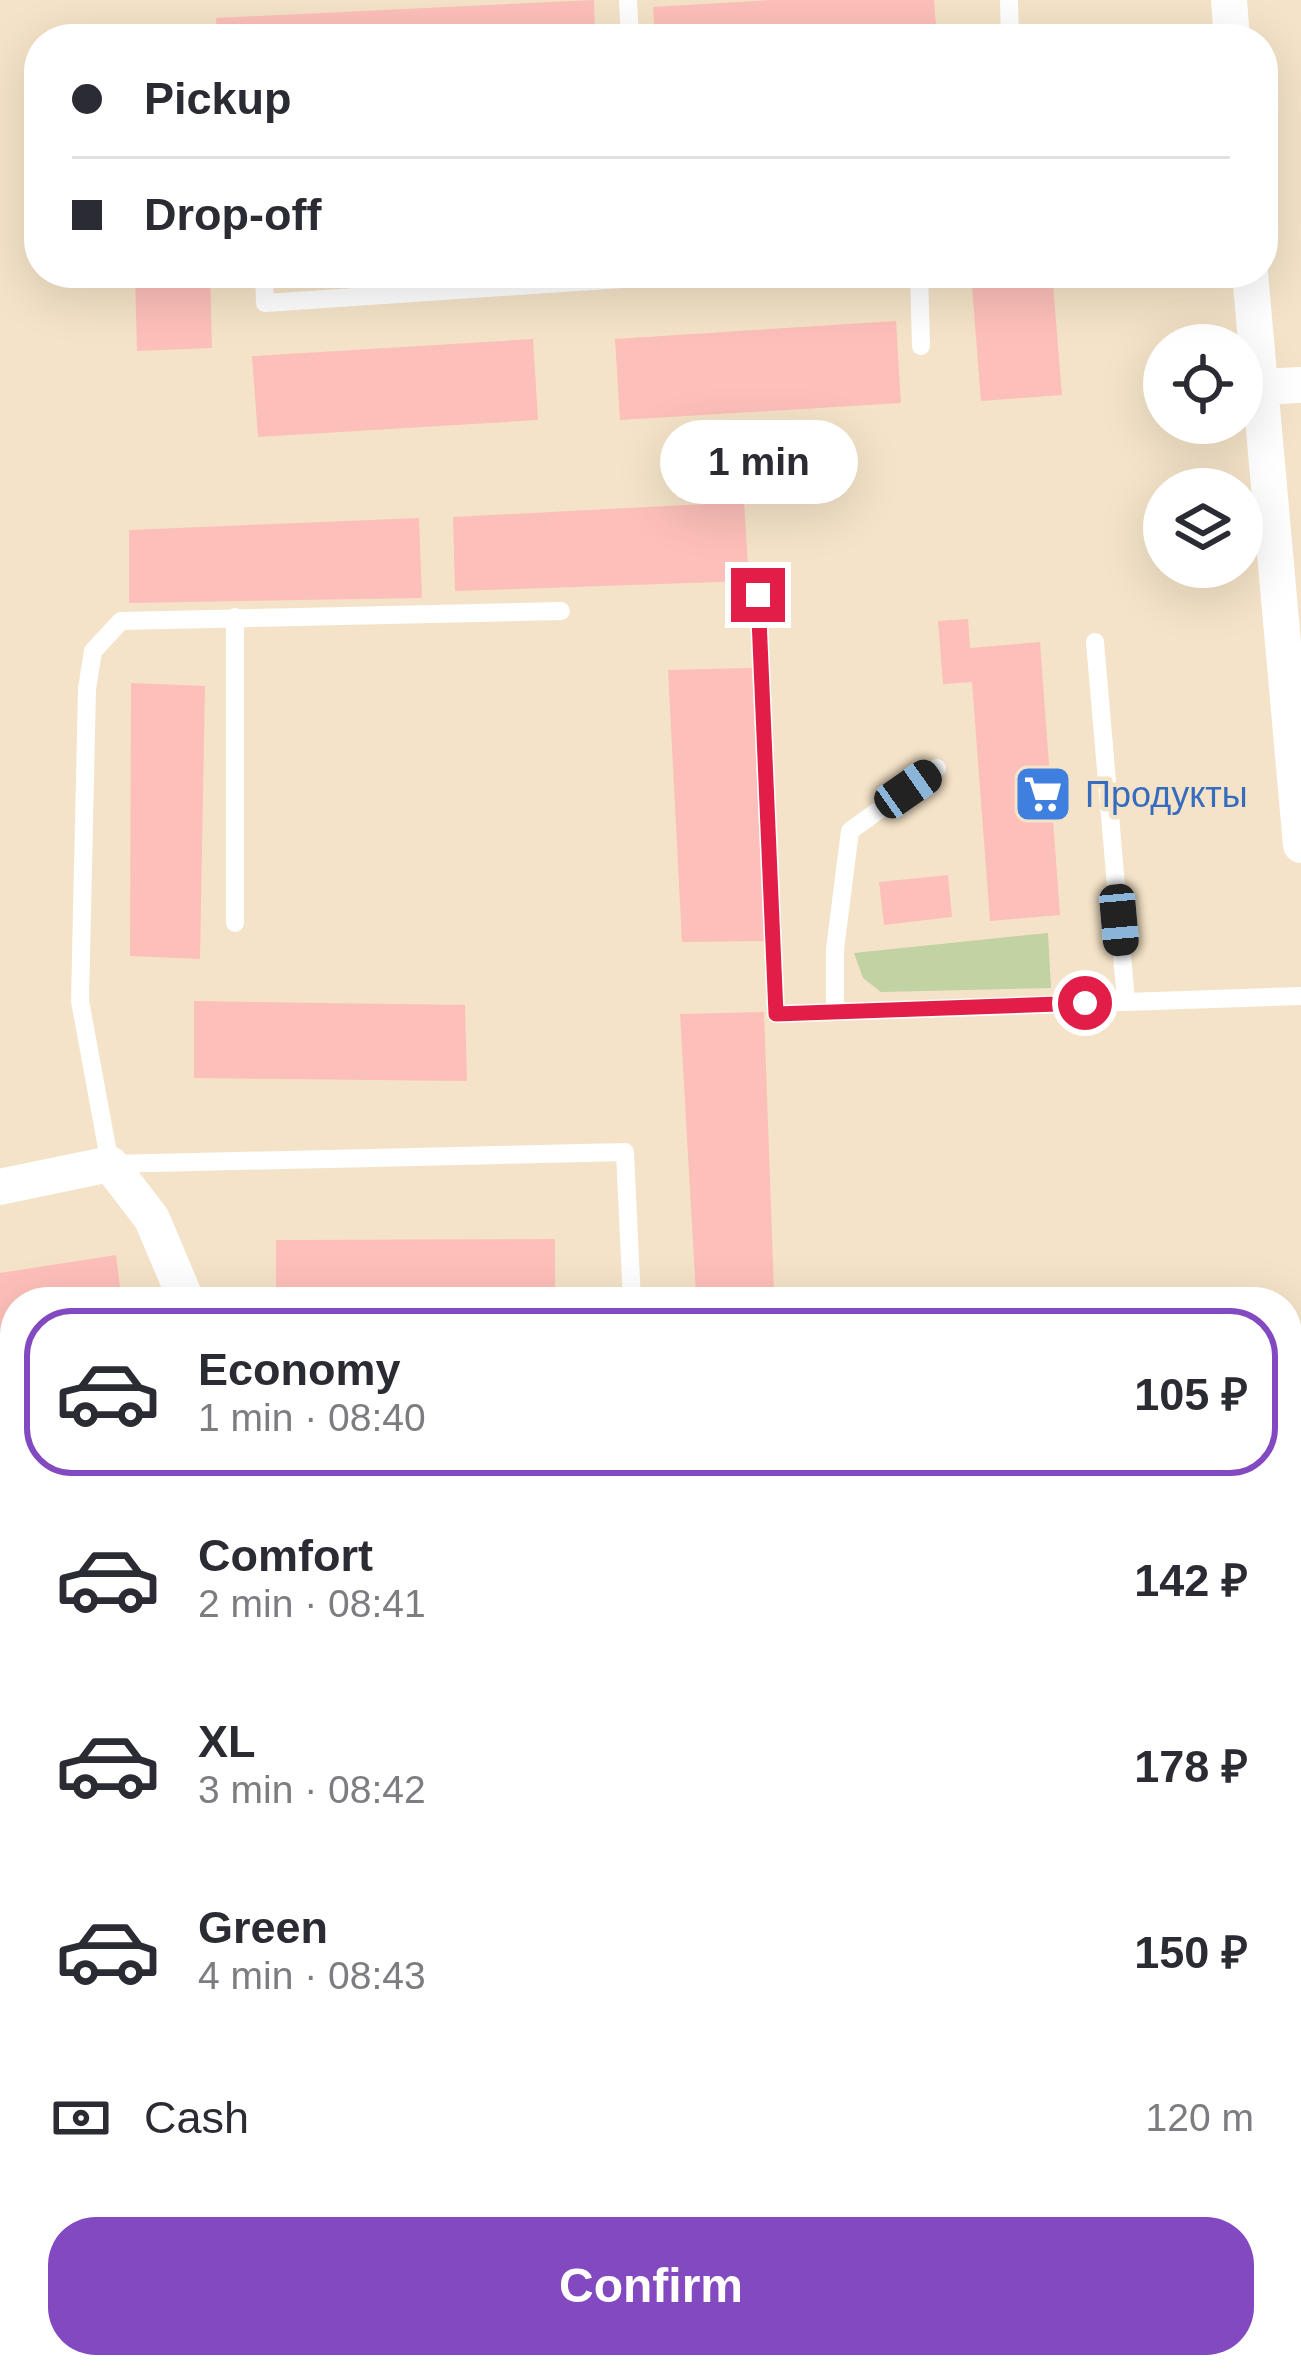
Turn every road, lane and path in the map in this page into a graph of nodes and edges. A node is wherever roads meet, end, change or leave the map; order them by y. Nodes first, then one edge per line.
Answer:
1 (264, 288) edge
2 (488, 288) edge
3 (919, 288) edge
4 (1251, 288) edge
5 (1254, 324) edge
6 (921, 346) dead end
7 (1301, 385) edge
8 (1263, 387) edge
9 (1263, 431) edge
10 (758, 595) dead end
11 (561, 611) dead end
12 (235, 617) junction
13 (1095, 642) dead end
14 (937, 769) dead end
15 (1301, 845) edge
16 (235, 923) dead end
17 (1301, 996) edge
18 (1126, 1002) junction
19 (835, 1012) junction
20 (110, 1164) junction
21 (0, 1187) edge
22 (181, 1287) edge
23 (631, 1287) edge

1 - 2 lane
3 - 6 lane
4 - 5 street
7 - 8 street
9 - 15 street
10 - 19 lane
11 - 12 lane
12 - 16 lane
12 - 20 lane
13 - 18 lane
14 - 19 lane
17 - 18 lane
18 - 19 lane
20 - 21 street
20 - 22 street
20 - 23 lane

